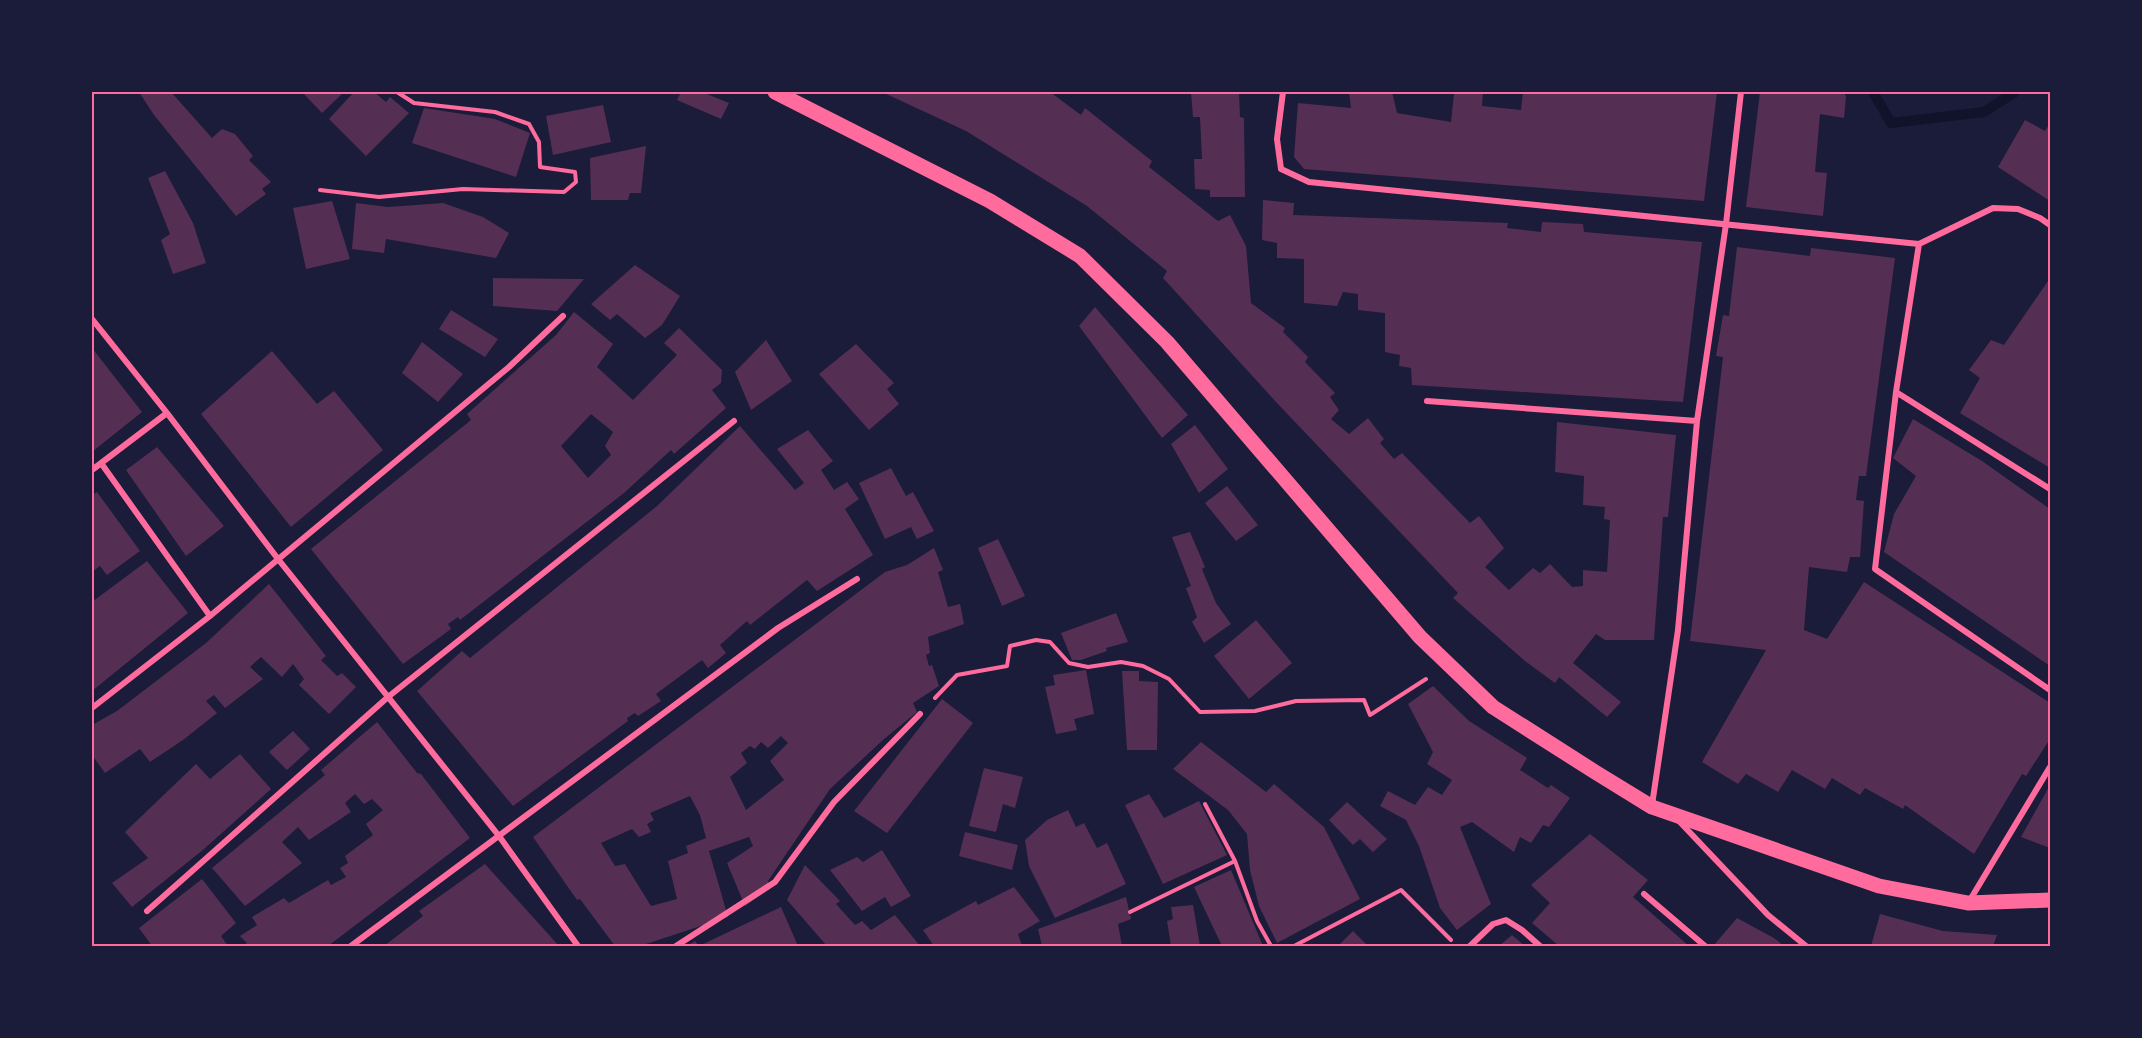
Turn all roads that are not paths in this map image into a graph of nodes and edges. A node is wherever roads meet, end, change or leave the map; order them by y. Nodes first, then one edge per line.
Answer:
1 (775, 92) edge
2 (1283, 92) edge
3 (1741, 92) edge
4 (1726, 224) junction
5 (2050, 225) edge
6 (1919, 244) junction
7 (563, 316) dead end
8 (92, 319) edge
9 (1896, 392) junction
10 (1427, 401) dead end
11 (167, 413) junction
12 (734, 421) dead end
13 (1697, 421) junction
14 (101, 463) junction
15 (92, 470) edge
16 (2050, 489) edge
17 (278, 559) junction
18 (857, 579) dead end
19 (210, 616) junction
20 (2050, 690) edge
21 (388, 697) junction
22 (92, 708) edge
23 (920, 714) road end
24 (2050, 767) edge
25 (1652, 807) junction
26 (1672, 814) junction
27 (499, 836) junction
28 (1644, 894) dead end
29 (2050, 900) edge
30 (1968, 903) junction
31 (147, 911) dead end
32 (351, 946) edge
33 (578, 946) edge
34 (676, 946) edge
35 (1470, 946) edge
36 (1540, 946) edge
37 (1705, 946) edge
38 (1806, 946) edge

1 - 25 main road
2 - 4 street
3 - 4 street
4 - 6 street
4 - 13 street
5 - 6 street
6 - 9 street
7 - 17 street
8 - 11 street
9 - 16 street
9 - 20 street
10 - 13 street
11 - 14 street
11 - 17 street
12 - 21 street
13 - 25 street
14 - 15 street
14 - 19 street
17 - 19 street
17 - 21 street
18 - 27 street
19 - 22 street
21 - 27 street
21 - 31 street
23 - 34 street
24 - 30 street
25 - 26 main road
26 - 30 main road
26 - 38 street
27 - 32 street
27 - 33 street
28 - 37 street
29 - 30 main road
35 - 36 street

